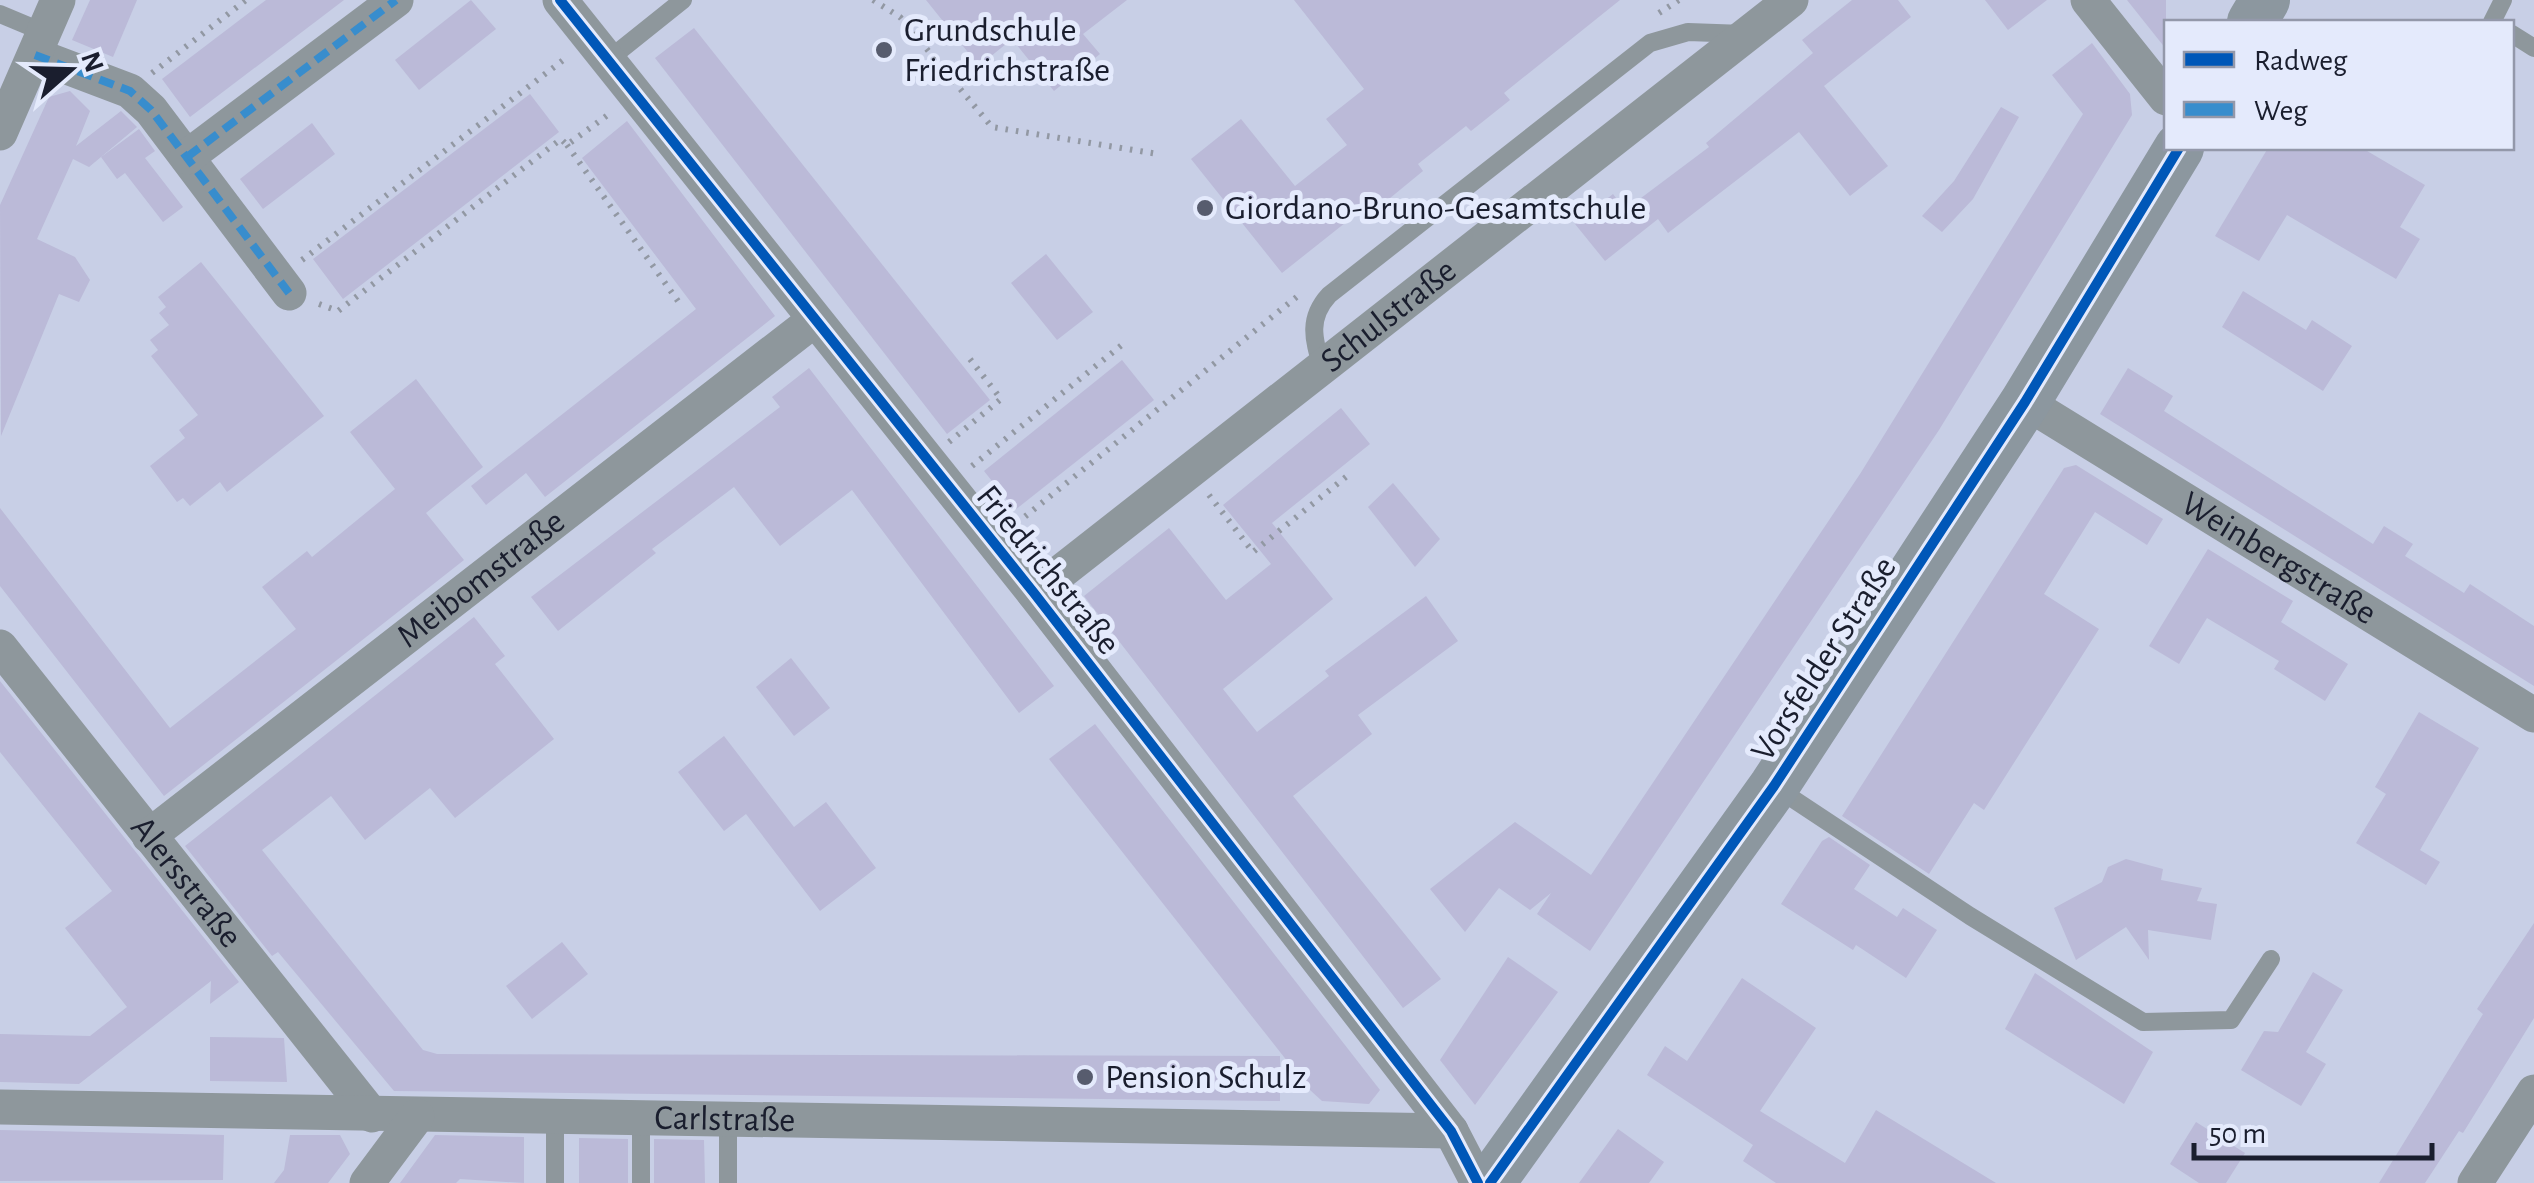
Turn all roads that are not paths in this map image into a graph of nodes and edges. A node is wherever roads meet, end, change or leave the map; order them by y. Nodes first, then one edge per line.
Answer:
1 (396, 0) edge
2 (560, 0) edge
3 (683, 0) edge
4 (1791, 0) edge
5 (2088, 0) edge
6 (0, 14) edge
7 (45, 29) edge
8 (1750, 34) junction
9 (599, 49) junction
10 (2164, 95) edge
11 (0, 133) edge
12 (2179, 150) edge
13 (187, 157) junction
14 (284, 285) road end
15 (813, 321) junction
16 (1322, 369) junction
17 (2025, 402) junction
18 (1034, 594) junction
19 (0, 647) edge
20 (2534, 714) edge
21 (1774, 786) junction
22 (149, 836) junction
23 (2271, 958) dead end
24 (2534, 1092) edge
25 (0, 1108) edge
26 (372, 1115) junction
27 (416, 1116) junction
28 (556, 1116) junction
29 (642, 1118) junction
30 (728, 1121) junction
31 (1451, 1131) junction
32 (367, 1183) edge
33 (555, 1183) edge
34 (642, 1183) edge
35 (728, 1183) edge
36 (1478, 1183) edge
37 (1490, 1183) edge
38 (2475, 1183) edge

1 - 13 street
2 - 9 street, Friedrichstraße
3 - 9 lane
4 - 8 street, Schulstraße
5 - 10 street
6 - 7 lane
7 - 11 street
7 - 13 street
8 - 16 street, Schulstraße
8 - 16 lane
9 - 15 street, Friedrichstraße
12 - 17 main road, Vorsfelder Straße
13 - 14 street
15 - 18 street, Friedrichstraße
15 - 22 street, Meibomstraße
16 - 18 street, Schulstraße
17 - 20 street, Weinbergstraße
17 - 21 main road, Vorsfelder Straße
18 - 31 street, Friedrichstraße
19 - 22 street, Alersstraße
21 - 23 lane
21 - 37 main road, Vorsfelder Straße
22 - 26 street, Alersstraße
24 - 38 street
25 - 26 street, Carlstraße
26 - 27 street, Carlstraße
27 - 28 street, Carlstraße
27 - 32 street
28 - 29 street, Carlstraße
28 - 33 lane
29 - 30 street, Carlstraße
29 - 34 lane
30 - 31 street, Carlstraße
30 - 35 lane
31 - 36 street, Friedrichstraße

